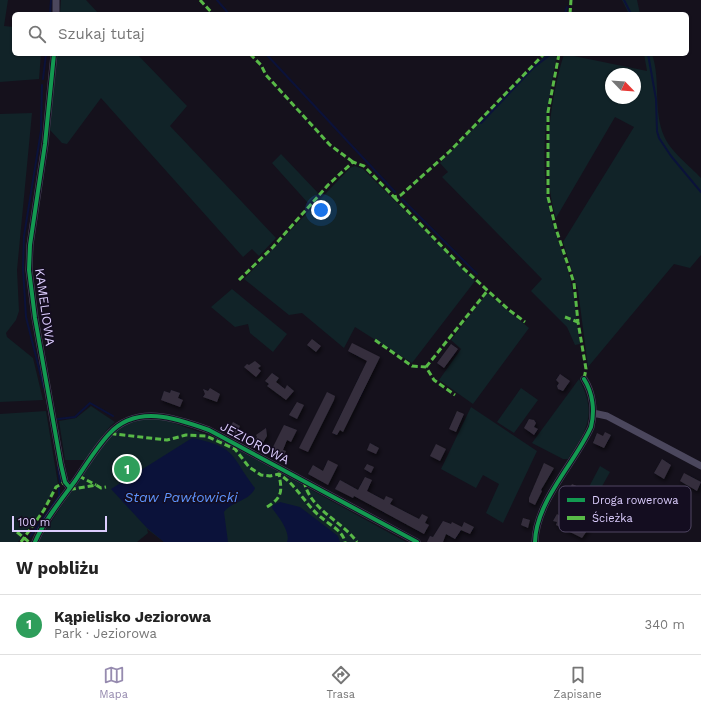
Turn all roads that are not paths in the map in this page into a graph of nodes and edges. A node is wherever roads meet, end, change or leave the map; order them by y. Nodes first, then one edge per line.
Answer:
1 (56, 0) edge
2 (56, 12) edge
3 (54, 56) edge
4 (584, 379) dead end
5 (593, 413) junction
6 (701, 466) edge
7 (70, 488) junction
8 (35, 542) edge
9 (416, 542) edge
10 (535, 542) edge

1 - 2 street
3 - 7 street, KAMELIOWA
4 - 5 street
5 - 6 street
5 - 10 street
7 - 8 street, JEZIOROWA
7 - 9 street, JEZIOROWA

